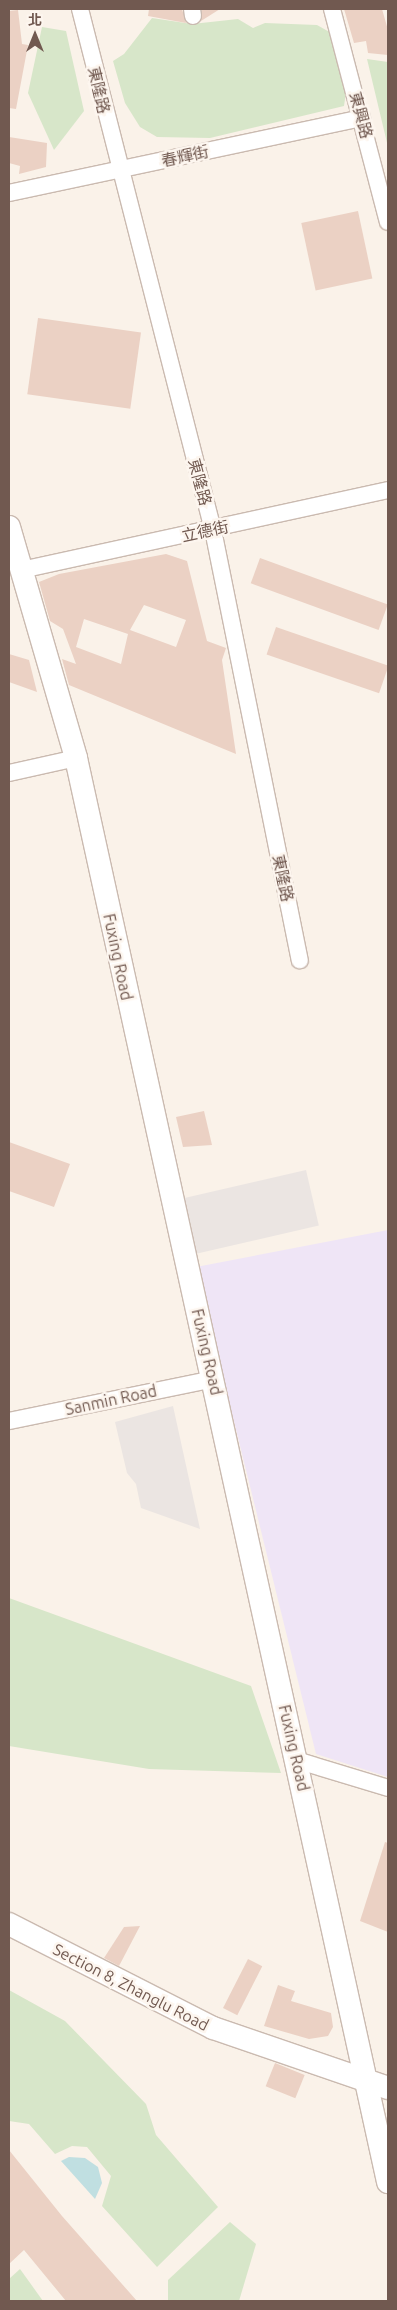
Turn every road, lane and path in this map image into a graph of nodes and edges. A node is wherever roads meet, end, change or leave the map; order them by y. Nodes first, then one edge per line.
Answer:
1 (80, 9) edge
2 (332, 9) edge
3 (362, 118) junction
4 (118, 170) junction
5 (9, 193) edge
6 (388, 222) edge
7 (388, 490) edge
8 (9, 527) edge
9 (213, 530) junction
10 (20, 570) junction
11 (76, 758) junction
12 (9, 773) edge
13 (300, 960) dead end
14 (213, 1379) junction
15 (9, 1421) edge
16 (296, 1760) junction
17 (388, 1788) edge
18 (9, 1924) edge
19 (379, 2085) edge
20 (388, 2182) edge

1 - 4 street, 東隆路
2 - 3 street, 東興路
3 - 4 street, 春輝街
3 - 6 street, 東興路
4 - 5 street, 春輝街
4 - 9 street, 東隆路
7 - 9 street, 立德街
8 - 10 street, Fuxing Road
9 - 10 street, 立德街
9 - 13 street, 東隆路
10 - 11 street, Fuxing Road
11 - 12 street
11 - 14 street, Fuxing Road
14 - 15 street, Sanmin Road
14 - 16 street, Fuxing Road
16 - 17 street
16 - 19 street, Fuxing Road
18 - 19 street, Section 8, Zhanglu Road
19 - 20 street, Fuxing Road

